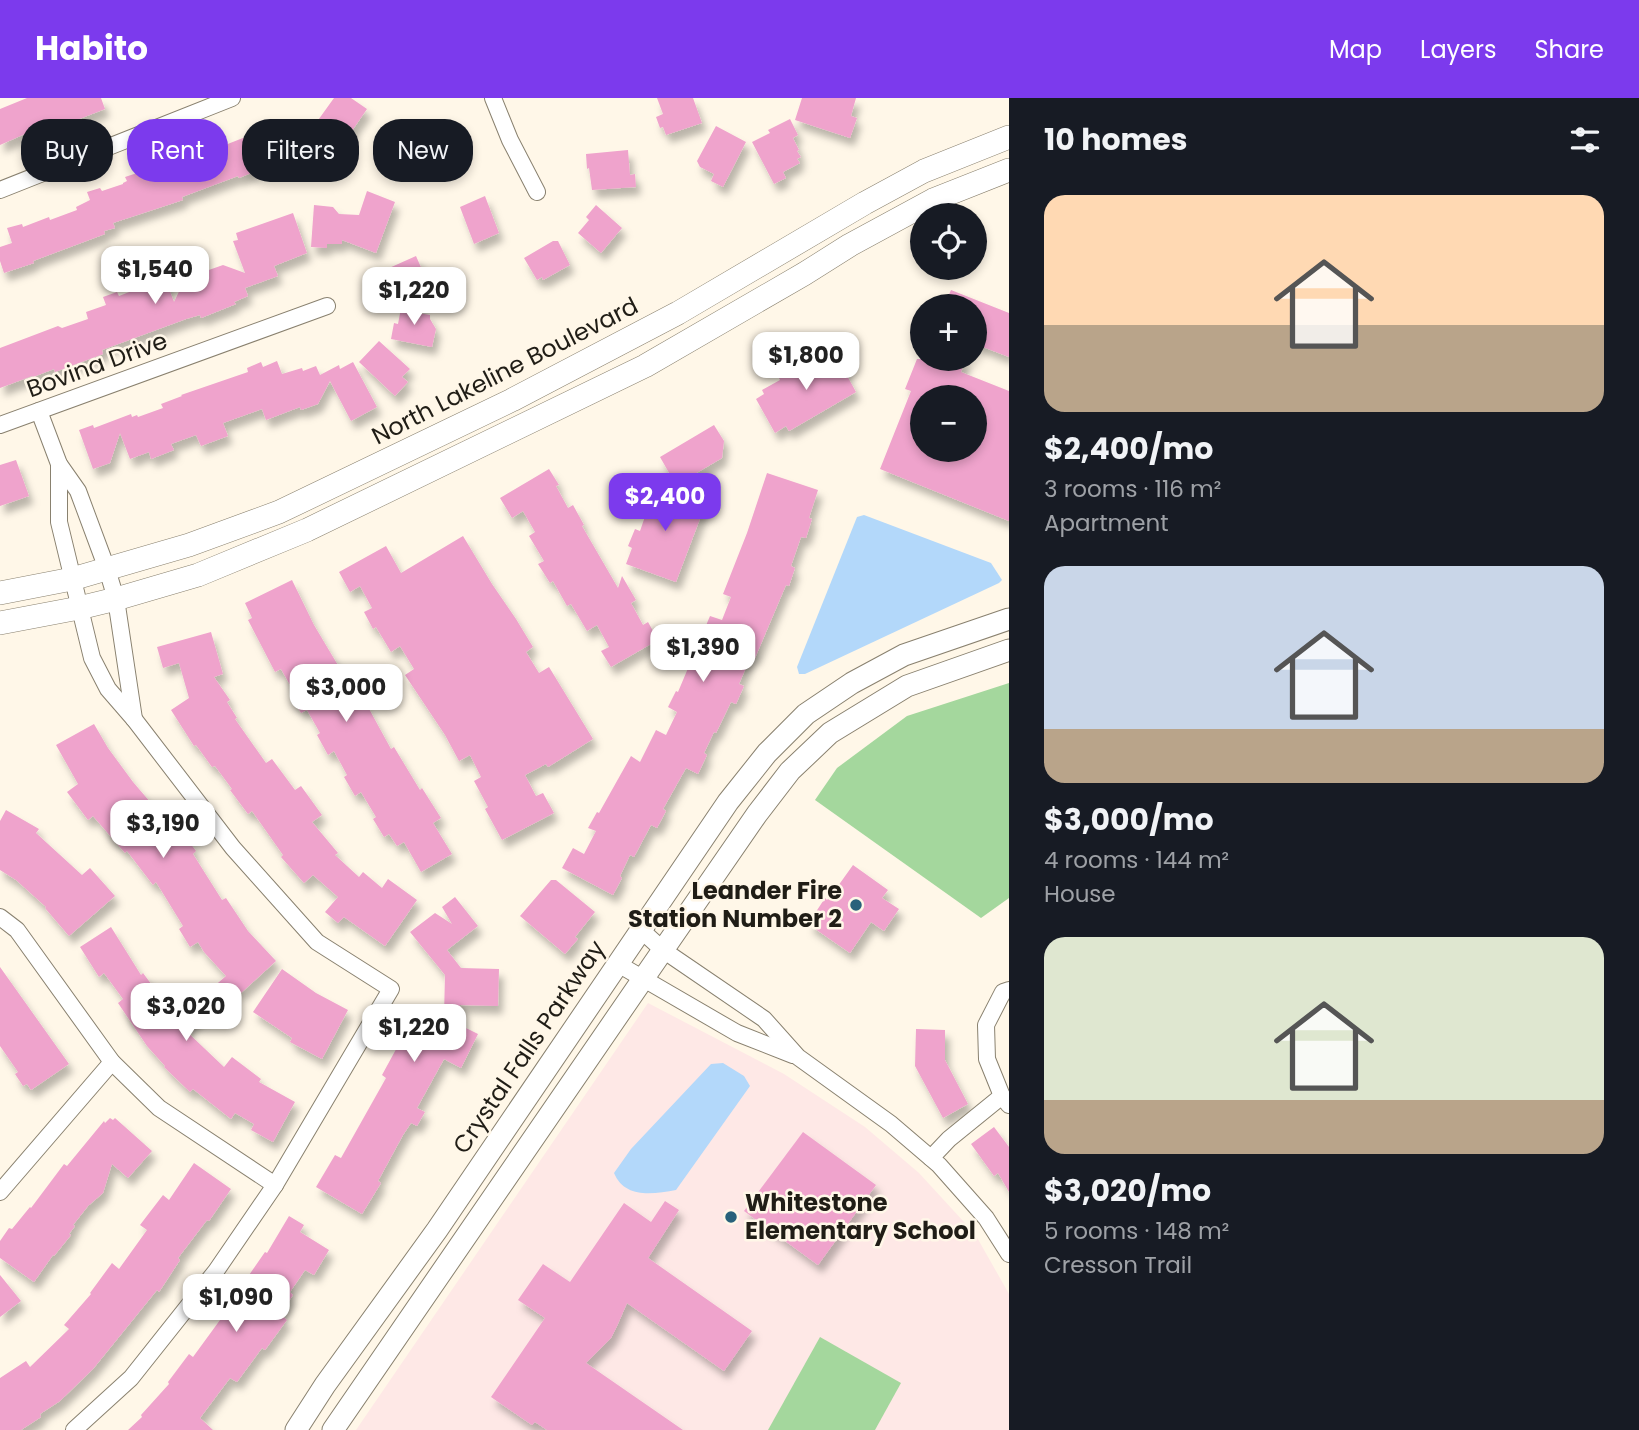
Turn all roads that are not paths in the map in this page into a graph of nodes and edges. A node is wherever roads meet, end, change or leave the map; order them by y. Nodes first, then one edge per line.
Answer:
1 (232, 98) edge
2 (493, 98) edge
3 (1009, 136) edge
4 (1009, 170) edge
5 (0, 190) edge
6 (537, 192) dead end
7 (327, 306) dead end
8 (39, 411) junction
9 (0, 425) edge
10 (59, 464) junction
11 (107, 569) junction
12 (72, 579) junction
13 (0, 593) edge
14 (116, 599) junction
15 (79, 608) junction
16 (1009, 620) edge
17 (0, 623) edge
18 (1009, 650) edge
19 (134, 719) junction
20 (0, 917) edge
21 (641, 930) junction
22 (663, 950) junction
23 (618, 964) junction
24 (643, 979) junction
25 (1009, 990) edge
26 (799, 1057) junction
27 (112, 1062) junction
28 (1006, 1101) edge
29 (931, 1158) junction
30 (275, 1185) junction
31 (0, 1192) edge
32 (1009, 1254) edge
33 (74, 1430) edge
34 (296, 1430) edge
35 (333, 1430) edge

1 - 5 street
2 - 6 street
3 - 11 main road, North Lakeline Boulevard
4 - 14 main road
7 - 8 street, Bovina Drive
8 - 9 street, Bovina Drive
8 - 10 street
10 - 11 street
10 - 12 street
11 - 12 main road, North Lakeline Boulevard
11 - 14 street
12 - 13 main road, North Lakeline Boulevard
12 - 15 street
14 - 15 main road
14 - 19 street
15 - 17 main road
15 - 19 street
16 - 21 street, Crystal Falls Parkway
18 - 22 street
19 - 30 street
20 - 27 street
21 - 22 street
21 - 23 street, Crystal Falls Parkway
22 - 24 street
22 - 26 street
23 - 24 street
23 - 34 street, Crystal Falls Parkway
24 - 26 street
24 - 35 street
25 - 28 street
26 - 29 street
27 - 30 street
27 - 31 street
28 - 29 street
29 - 32 street
30 - 33 street

